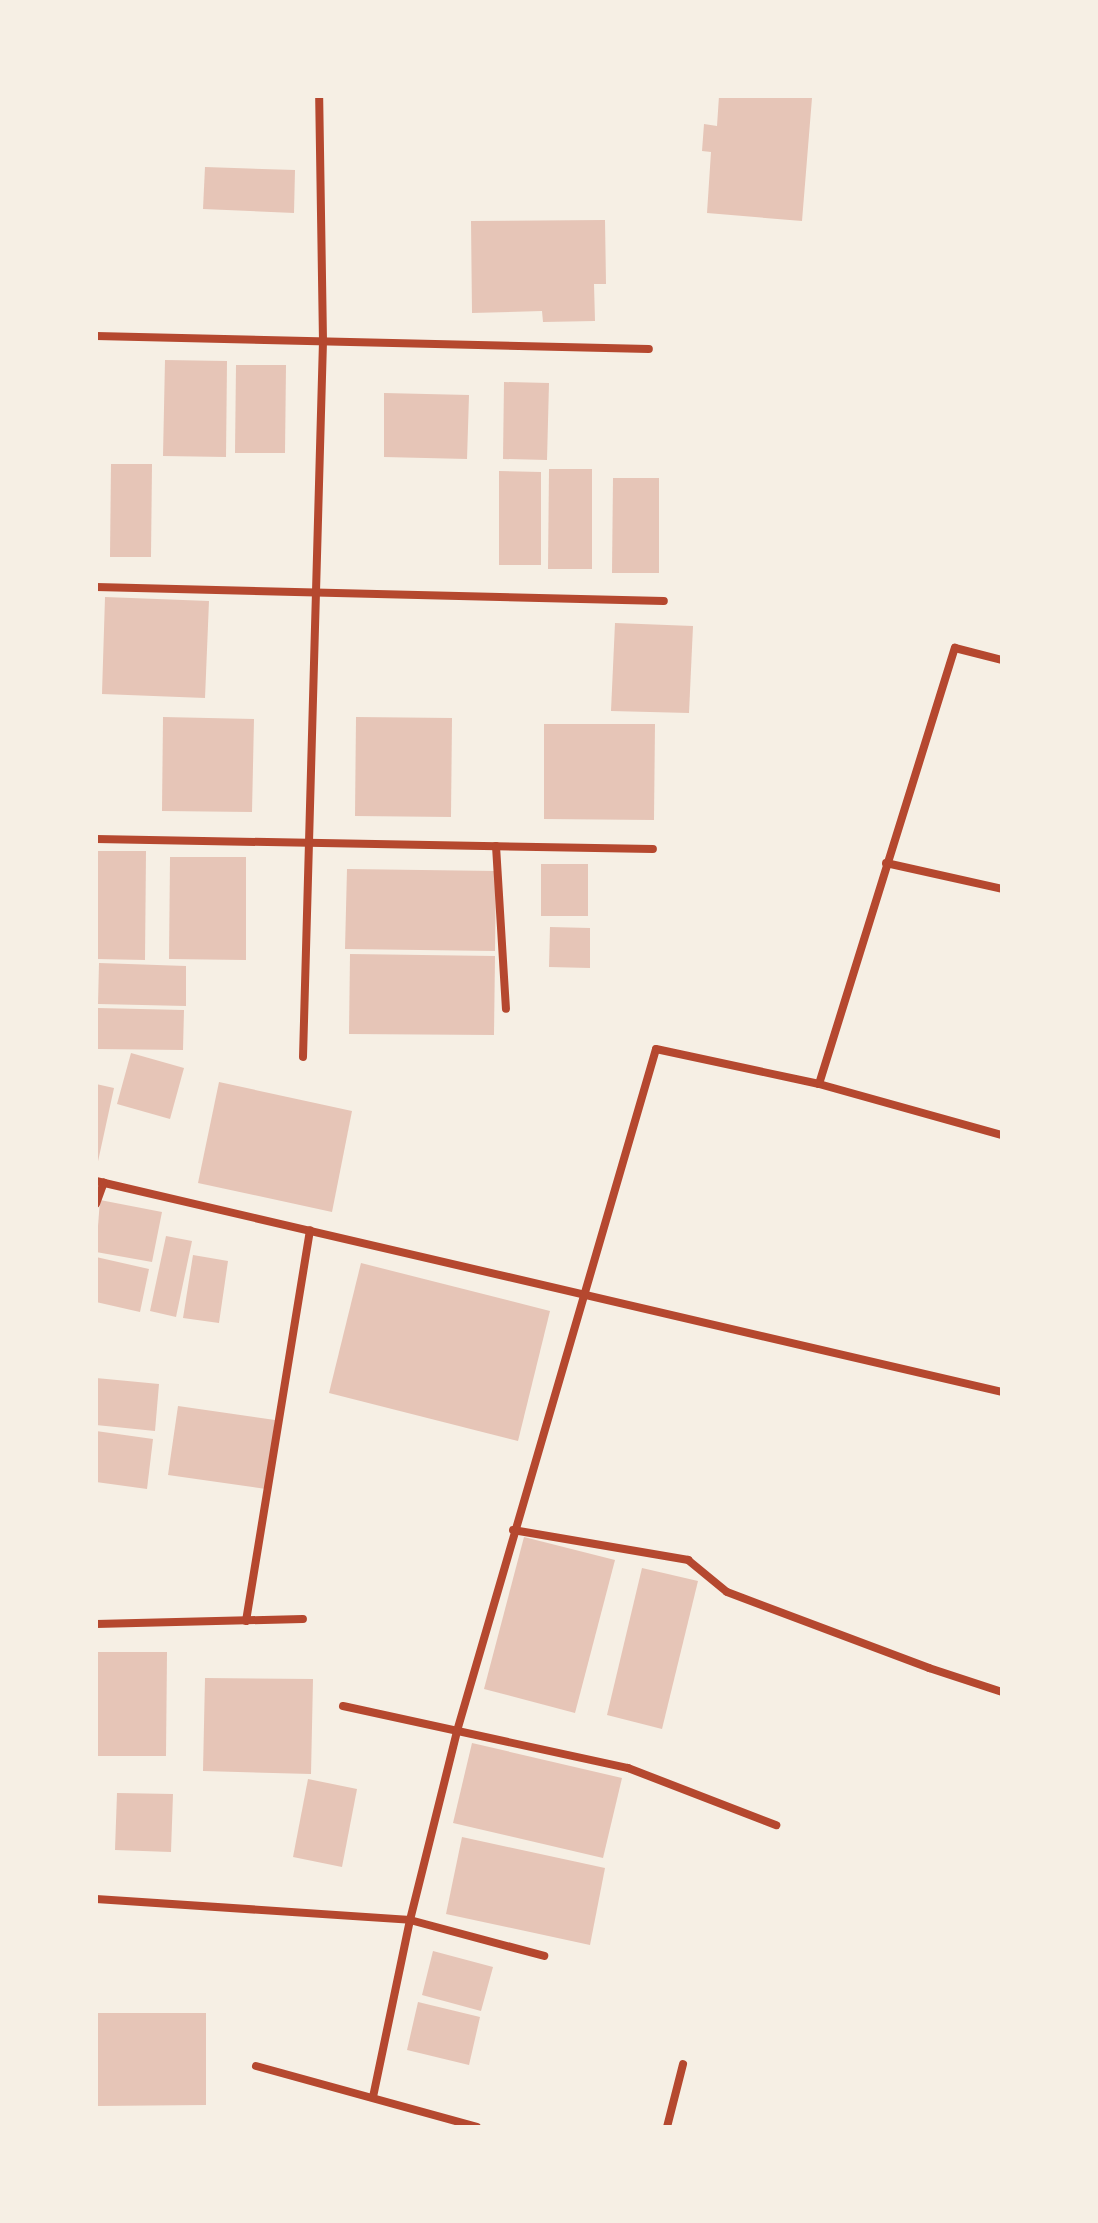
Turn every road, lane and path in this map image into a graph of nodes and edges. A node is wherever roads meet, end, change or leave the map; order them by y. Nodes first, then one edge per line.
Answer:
1 (319, 96) edge
2 (96, 336) edge
3 (323, 341) junction
4 (649, 349) dead end
5 (96, 587) edge
6 (316, 593) junction
7 (664, 601) dead end
8 (1002, 660) edge
9 (96, 839) edge
10 (309, 843) junction
11 (496, 846) junction
12 (653, 849) dead end
13 (886, 863) junction
14 (1002, 889) edge
15 (506, 1009) dead end
16 (303, 1057) dead end
17 (819, 1084) junction
18 (1002, 1135) edge
19 (100, 1182) edge
20 (96, 1204) edge
21 (310, 1230) junction
22 (585, 1294) junction
23 (1002, 1392) edge
24 (513, 1530) junction
25 (303, 1619) dead end
26 (246, 1621) junction
27 (96, 1624) edge
28 (1002, 1692) edge
29 (343, 1706) dead end
30 (457, 1731) junction
31 (776, 1825) dead end
32 (96, 1899) edge
33 (410, 1920) junction
34 (544, 1956) dead end
35 (683, 2064) dead end
36 (256, 2066) dead end
37 (373, 2097) junction
38 (477, 2127) edge
39 (667, 2127) edge

1 - 3 street
2 - 3 street
3 - 4 street
3 - 6 street
5 - 6 street
6 - 7 street
6 - 10 street
8 - 13 street
9 - 10 street
10 - 11 street
10 - 16 street
11 - 12 street
11 - 15 street
13 - 14 street
13 - 17 street
17 - 18 street
17 - 22 street
19 - 20 street
19 - 21 street
21 - 22 street
21 - 26 street
22 - 23 street
22 - 24 street
24 - 28 street
24 - 30 street
25 - 26 street
26 - 27 street
29 - 30 street
30 - 31 street
30 - 33 street
32 - 33 street
33 - 34 street
33 - 37 street
35 - 39 street
36 - 37 street
37 - 38 street

